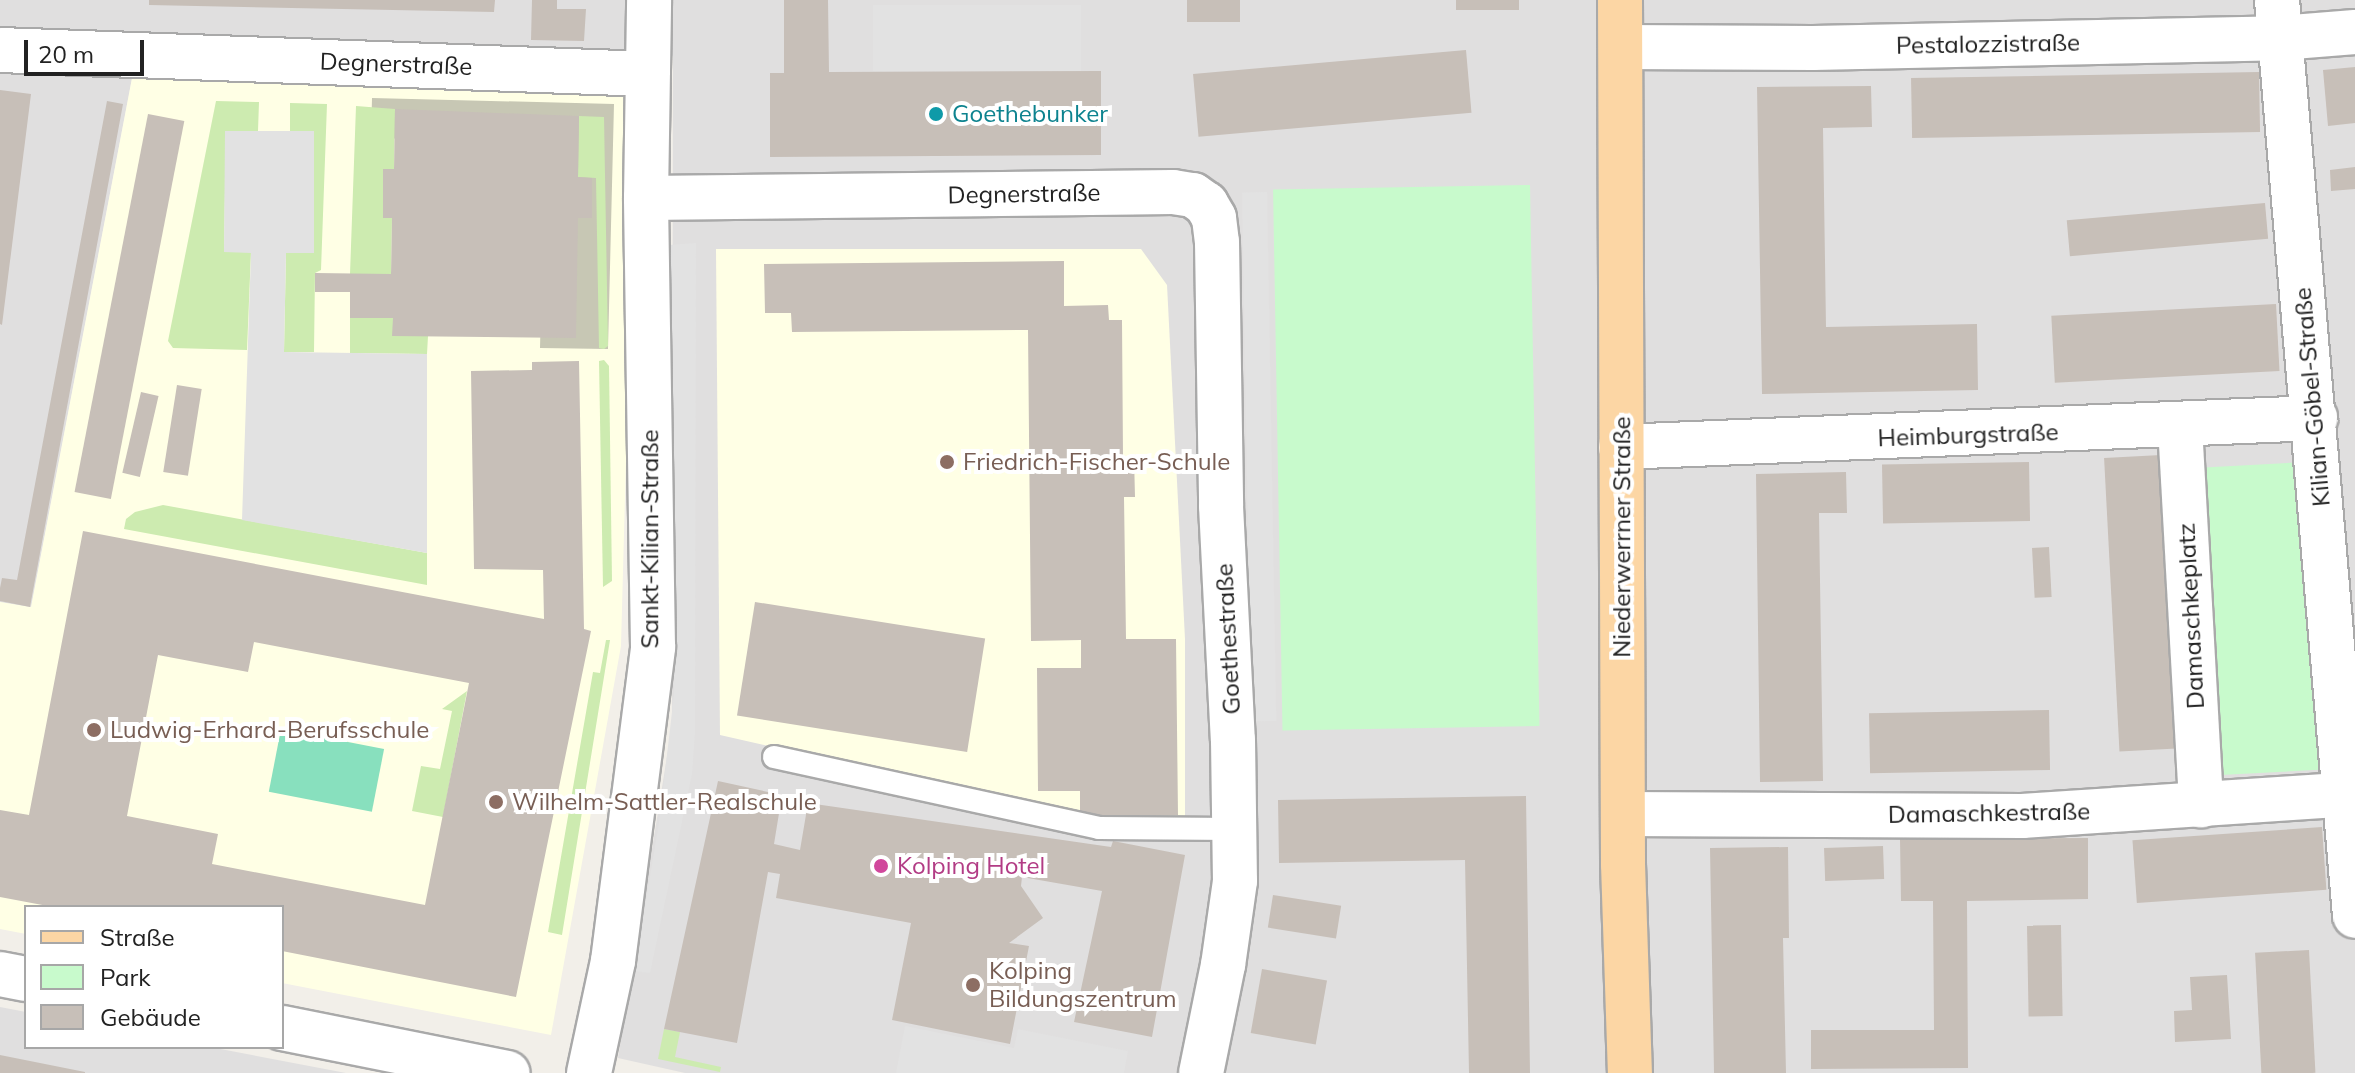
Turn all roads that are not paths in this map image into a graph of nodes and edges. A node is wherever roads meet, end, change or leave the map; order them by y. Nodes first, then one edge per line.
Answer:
1 (649, 0) edge
2 (1620, 0) edge
3 (2279, 19) edge
4 (2355, 32) edge
5 (1621, 47) junction
6 (0, 50) edge
7 (648, 74) junction
8 (646, 198) junction
9 (1206, 204) joint
10 (2315, 418) junction
11 (2180, 426) junction
12 (1621, 447) junction
13 (774, 757) dead end
14 (2349, 795) edge
15 (2201, 805) junction
16 (1623, 814) junction
17 (1234, 829) junction
18 (2355, 916) edge
19 (0, 974) edge
20 (24, 979) edge
21 (284, 1028) edge
22 (508, 1073) edge
23 (589, 1073) edge
24 (1201, 1073) edge
25 (1630, 1073) edge

1 - 7 street, Sankt-Kilian-Straße
2 - 5 main road, Niederwerrner Straße
3 - 4 street, Pestalozzistraße
3 - 5 street, Pestalozzistraße
3 - 10 street, Kilian-Göbel-Straße
5 - 12 main road, Niederwerrner Straße
6 - 7 street, Degnerstraße
7 - 8 street, Sankt-Kilian-Straße
8 - 9 street, Degnerstraße
8 - 23 street, Sankt-Kilian-Straße
9 - 17 street, Goethestraße
10 - 11 street, Heimburgstraße
10 - 14 street, Kilian-Göbel-Straße
11 - 12 street, Heimburgstraße
11 - 15 street, Damaschkeplatz
12 - 16 main road, Niederwerrner Straße
13 - 17 lane
14 - 15 street, Damaschkestraße
14 - 18 street, Kilian-Göbel-Straße
15 - 16 street, Damaschkestraße
16 - 25 main road, Niederwerrner Straße
17 - 24 street, Goethestraße
19 - 20 street
21 - 22 street

